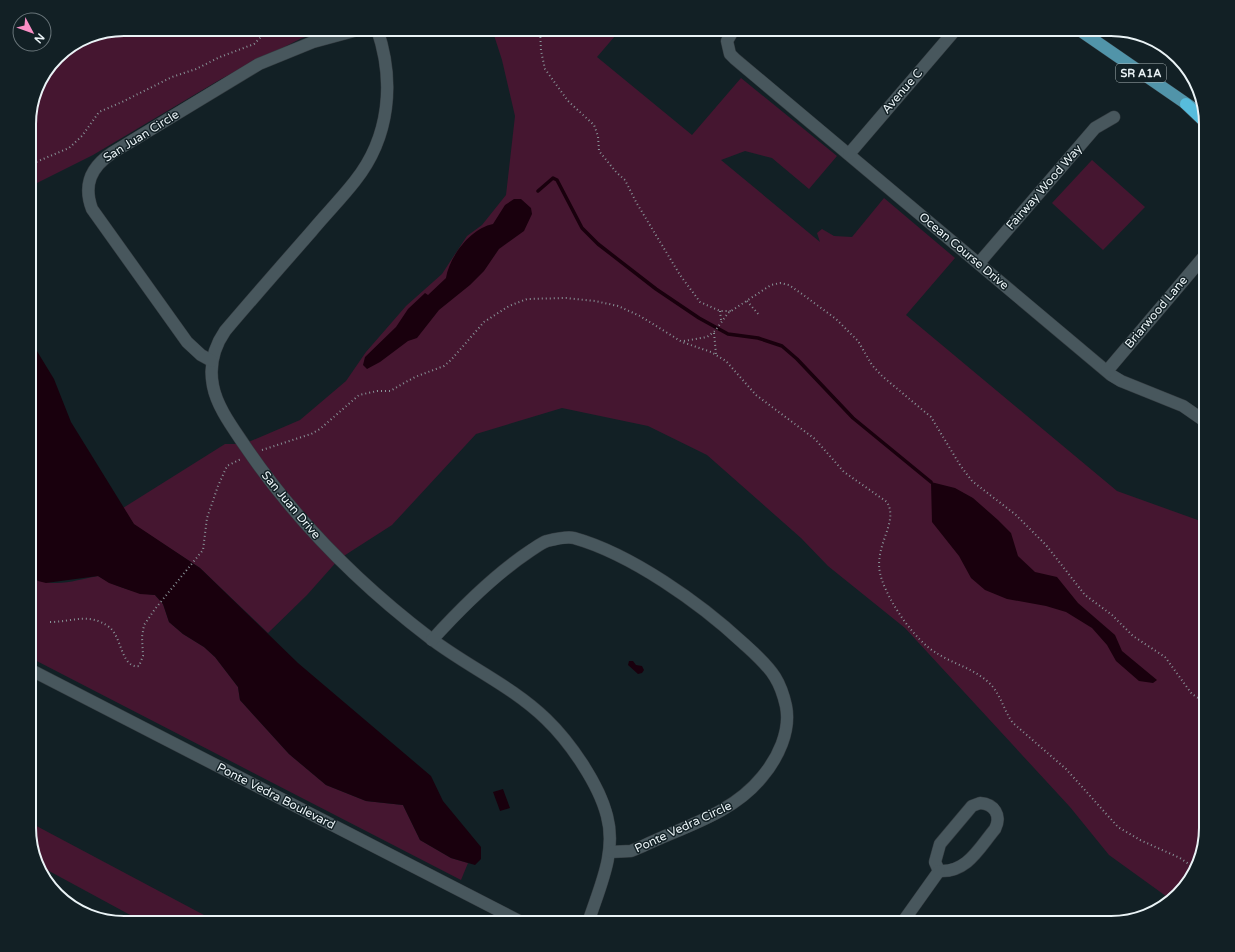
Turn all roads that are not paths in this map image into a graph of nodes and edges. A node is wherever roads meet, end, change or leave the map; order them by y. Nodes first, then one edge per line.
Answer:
1 (335, 36) edge
2 (379, 36) edge
3 (730, 36) edge
4 (950, 36) edge
5 (1088, 36) edge
6 (1186, 104) junction
7 (1198, 112) edge
8 (1198, 116) edge
9 (1114, 117) dead end
10 (849, 154) junction
11 (1199, 262) edge
12 (979, 263) junction
13 (212, 361) junction
14 (1107, 371) junction
15 (1199, 417) edge
16 (432, 640) junction
17 (36, 673) edge
18 (610, 852) junction
19 (939, 871) junction
20 (509, 916) edge
21 (590, 916) edge
22 (907, 916) edge

1 - 13 street, San Juan Circle
2 - 13 street, San Juan Drive
3 - 10 street, Ocean Course Drive
4 - 10 street, Avenue C
5 - 6 main road, SR A1A
6 - 7 main road, SR A1A
6 - 8 highway
9 - 12 street, Fairway Wood Way
10 - 12 street, Ocean Course Drive
11 - 14 street, Briarwood Lane
12 - 14 street, Ocean Course Drive
13 - 16 street, San Juan Drive
14 - 15 street, Ocean Course Drive
16 - 18 street, San Juan Drive
16 - 18 street, Ponte Vedra Circle
17 - 20 street, Ponte Vedra Boulevard
18 - 21 street, San Juan Drive
19 - 19 street
19 - 22 street

